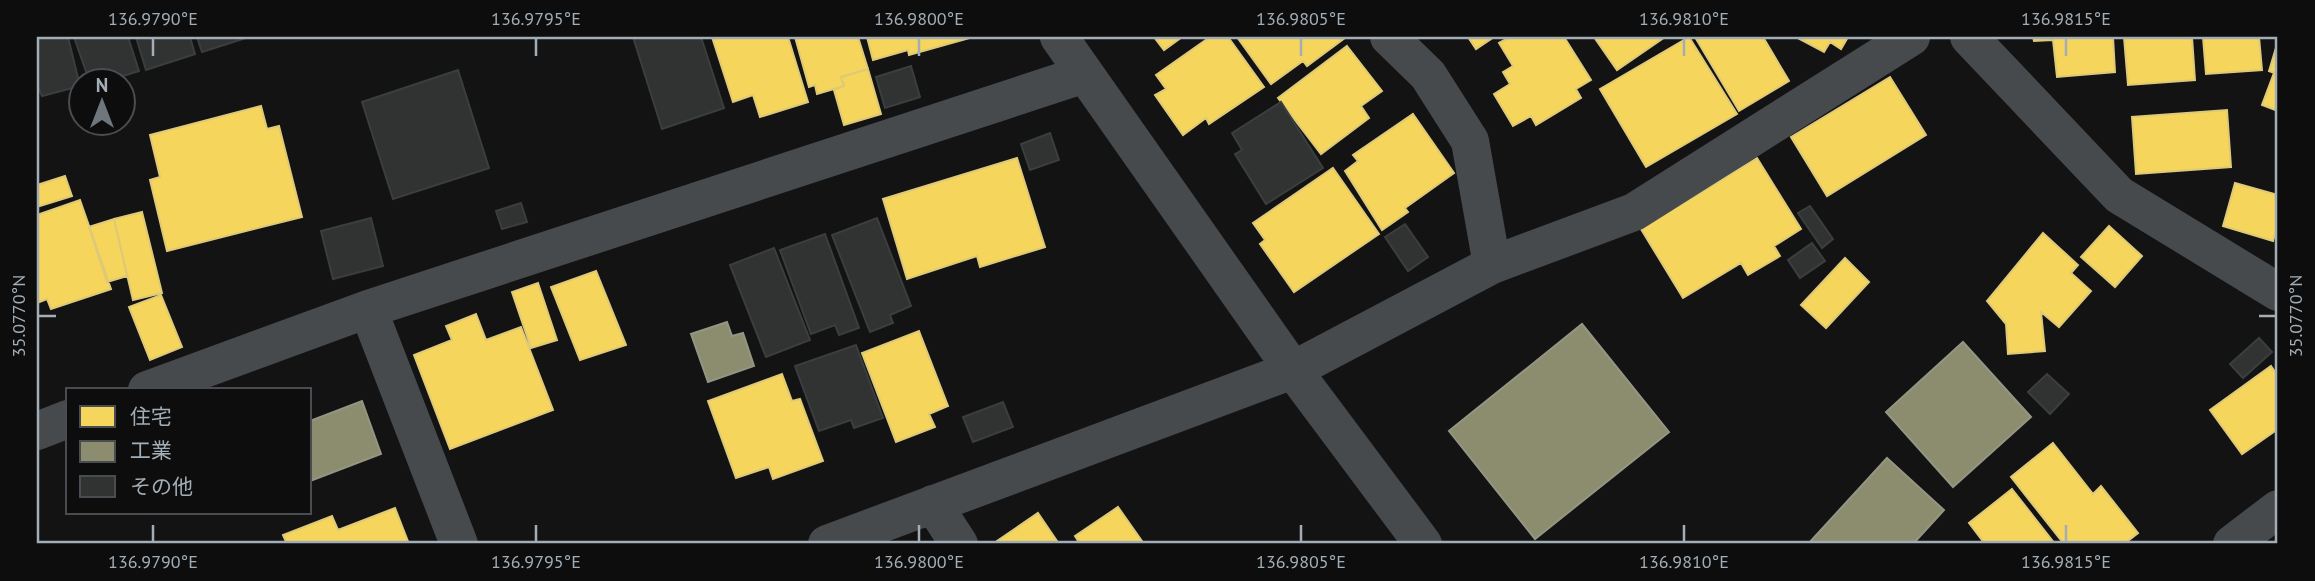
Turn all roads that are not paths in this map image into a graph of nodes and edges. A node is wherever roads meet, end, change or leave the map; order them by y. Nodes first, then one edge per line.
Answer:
1 (1059, 37) edge
2 (1389, 37) edge
3 (1911, 37) edge
4 (1969, 37) edge
5 (1086, 74) junction
6 (1492, 265) junction
7 (2278, 292) edge
8 (368, 309) junction
9 (1293, 370) junction
10 (152, 388) edge
11 (66, 420) edge
12 (37, 431) edge
13 (933, 504) junction
14 (2278, 509) edge
15 (459, 544) edge
16 (827, 544) edge
17 (959, 544) edge
18 (1423, 544) edge
19 (2232, 544) edge

1 - 5 street
2 - 6 street
3 - 6 street
4 - 7 street
5 - 8 street
5 - 9 street
6 - 9 street
8 - 10 street
8 - 15 street
9 - 13 street
9 - 18 street
11 - 12 street
13 - 16 street
13 - 17 street
14 - 19 street

